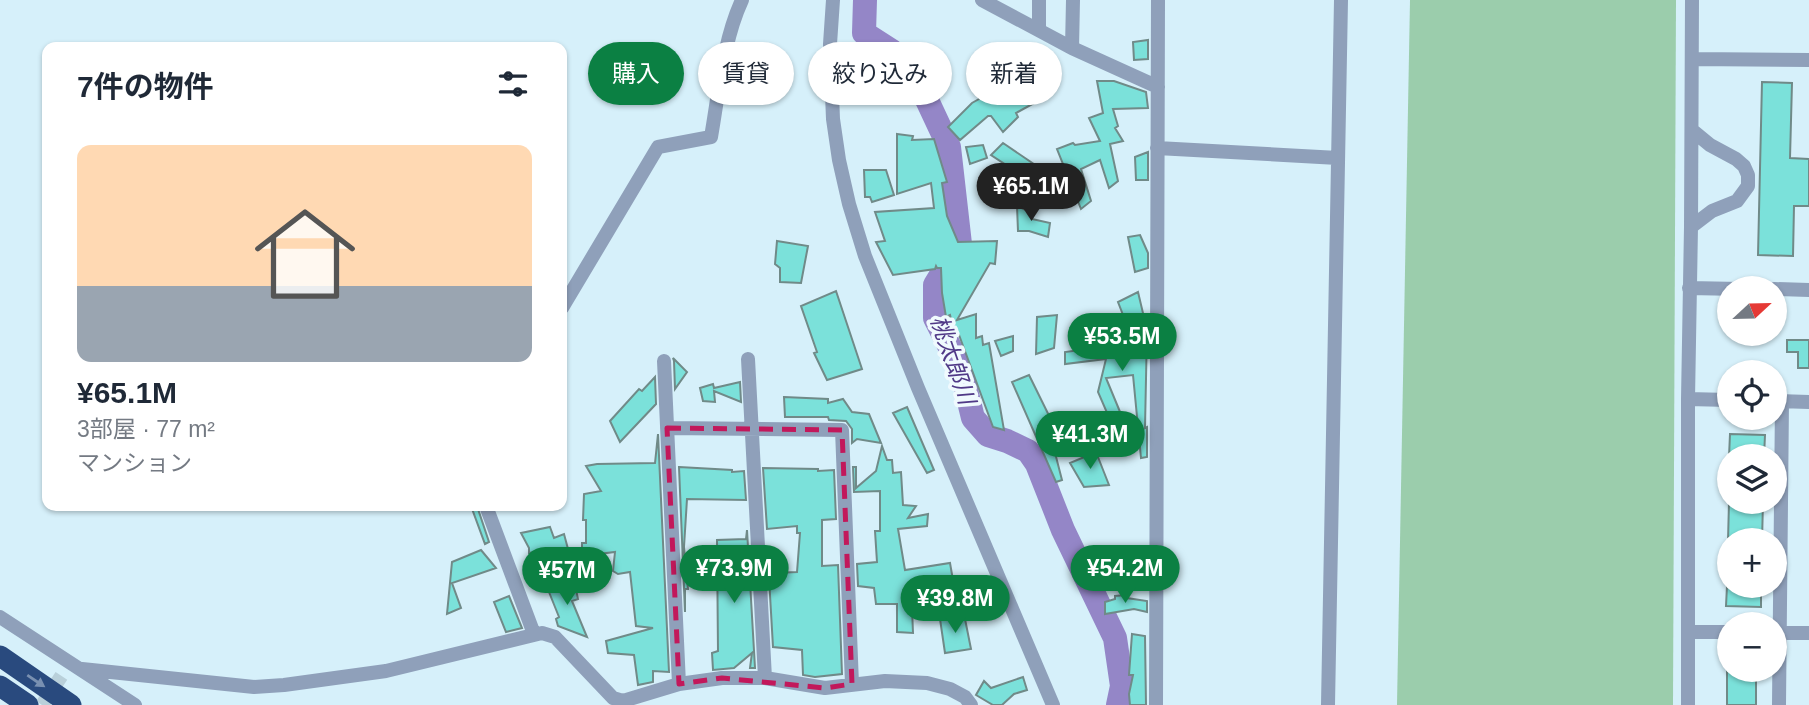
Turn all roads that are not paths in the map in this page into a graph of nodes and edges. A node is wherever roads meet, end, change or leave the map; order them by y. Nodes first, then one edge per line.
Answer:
1 (742, 0) edge
2 (833, 0) edge
3 (982, 0) edge
4 (1039, 0) edge
5 (1073, 0) edge
6 (1158, 0) edge
7 (1341, 0) edge
8 (1692, 0) edge
9 (1039, 30) junction
10 (1072, 48) junction
11 (1693, 59) junction
12 (1809, 60) edge
13 (1158, 87) junction
14 (1693, 131) junction
15 (1157, 148) junction
16 (1338, 158) junction
17 (1691, 227) junction
18 (1689, 288) junction
19 (1717, 289) edge
20 (1787, 289) edge
21 (1809, 290) edge
22 (567, 300) edge
23 (748, 359) dead end
24 (664, 361) dead end
25 (1688, 399) junction
26 (1717, 400) edge
27 (1787, 401) edge
28 (1809, 402) edge
29 (667, 428) junction
30 (752, 429) junction
31 (1778, 430) edge
32 (488, 511) edge
33 (1777, 612) edge
34 (0, 617) edge
35 (1688, 632) junction
36 (1717, 632) edge
37 (1787, 633) edge
38 (1809, 633) edge
39 (534, 634) junction
40 (0, 656) edge
41 (72, 668) junction
42 (765, 678) junction
43 (1778, 682) edge
44 (679, 684) junction
45 (852, 684) junction
46 (0, 686) edge
47 (28, 705) edge
48 (71, 705) edge
49 (135, 705) edge
50 (971, 705) edge
51 (1053, 705) edge
52 (1156, 705) edge
53 (1328, 705) edge
54 (1688, 705) edge
55 (1779, 705) edge

1 - 22 street
2 - 51 street
3 - 9 street
4 - 9 street
5 - 10 street
6 - 13 street
7 - 16 street
8 - 11 street
9 - 10 street
10 - 13 street
11 - 12 street
11 - 14 street
13 - 15 street
14 - 17 street
14 - 17 street
15 - 16 street
15 - 52 street
16 - 53 street
17 - 18 street
18 - 19 street
18 - 25 street
20 - 21 street
23 - 30 street
24 - 29 street
25 - 26 street
25 - 35 street
27 - 28 street
29 - 30 street
29 - 44 street
30 - 42 street
30 - 45 street
31 - 33 street
32 - 39 street
34 - 41 street
35 - 36 street
35 - 54 street
37 - 38 street
39 - 41 street
39 - 44 street
40 -> 48 highway
41 - 49 street
42 - 44 street
42 - 45 street
43 - 55 street
45 - 50 street
46 - 47 highway

